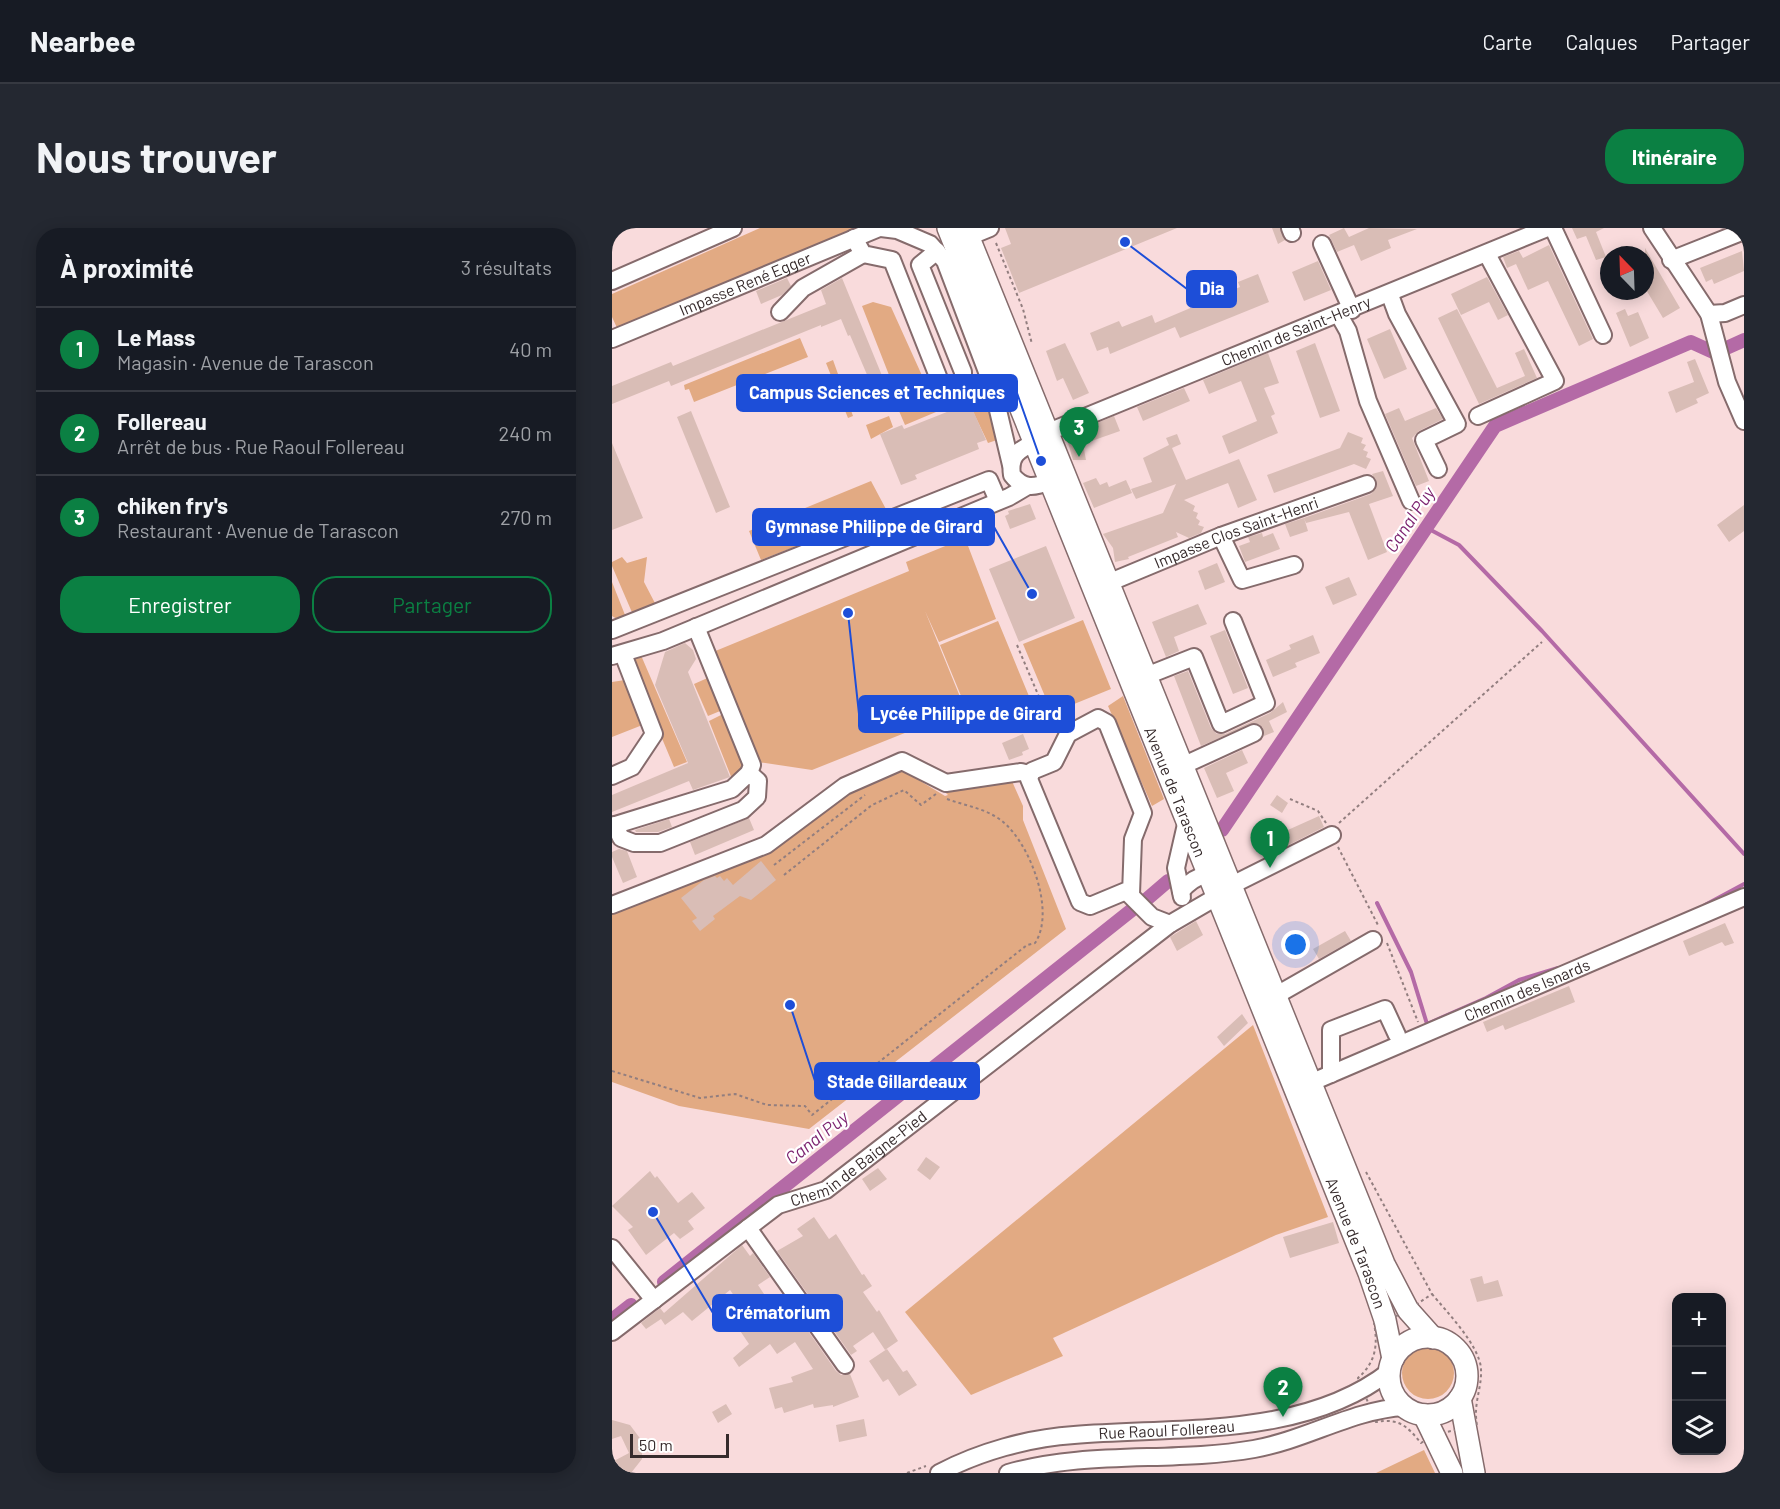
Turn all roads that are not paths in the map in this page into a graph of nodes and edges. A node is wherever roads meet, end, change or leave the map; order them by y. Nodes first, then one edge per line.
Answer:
1 (733, 228) edge
2 (880, 228) edge
3 (941, 228) edge
4 (948, 228) edge
5 (990, 228) edge
6 (1547, 228) edge
7 (1553, 228) edge
8 (1655, 229) edge
9 (1744, 231) edge
10 (967, 232) edge
11 (854, 238) junction
12 (1322, 244) dead end
13 (862, 254) junction
14 (1487, 254) junction
15 (941, 256) junction
16 (892, 260) junction
17 (1671, 260) junction
18 (920, 265) junction
19 (612, 281) edge
20 (1390, 295) junction
21 (1744, 305) edge
22 (780, 312) dead end
23 (1346, 313) junction
24 (1709, 314) junction
25 (1603, 335) dead end
26 (612, 339) edge
27 (1478, 416) dead end
28 (1744, 421) edge
29 (1040, 438) junction
30 (1011, 465) junction
31 (1438, 469) dead end
32 (1050, 481) junction
33 (1367, 484) dead end
34 (1026, 487) junction
35 (998, 501) junction
36 (1411, 501) dead end
37 (1221, 536) junction
38 (1294, 565) dead end
39 (1108, 583) junction
40 (1233, 621) dead end
41 (696, 627) junction
42 (612, 630) edge
43 (618, 655) edge
44 (1146, 676) junction
45 (1254, 733) dead end
46 (1182, 766) junction
47 (749, 773) junction
48 (1029, 774) junction
49 (612, 776) edge
50 (1187, 820) junction
51 (614, 825) edge
52 (1331, 833) road end
53 (1221, 881) junction
54 (1181, 891) junction
55 (1131, 894) junction
56 (1744, 897) edge
57 (612, 905) edge
58 (1186, 913) junction
59 (1170, 924) junction
60 (1379, 935) road end
61 (1275, 996) junction
62 (1396, 1035) dead end
63 (1331, 1074) junction
64 (1310, 1083) junction
65 (748, 1228) junction
66 (612, 1248) edge
67 (654, 1300) junction
68 (612, 1332) edge
69 (1433, 1338) junction
70 (845, 1365) dead end
71 (1392, 1365) junction
72 (1460, 1398) junction
73 (1404, 1407) junction
74 (1424, 1415) junction
75 (939, 1473) edge
76 (1008, 1473) edge
77 (1452, 1473) edge
78 (1474, 1473) edge

1 - 19 street
2 - 11 street, Impasse René Egger
2 - 15 street
3 - 15 street
4 - 29 main road, Avenue de Tarascon
5 - 10 street
6 - 14 street, Chemin de Saint-Henry
7 - 25 street
8 - 17 street
9 - 17 street
10 - 29 main road, Avenue de Tarascon
11 - 13 street
11 - 26 street, Impasse René Egger
12 - 23 street
13 - 16 street
13 - 22 street
14 - 20 street, Chemin de Saint-Henry
14 - 27 street
15 - 18 street
15 - 30 street
16 - 18 street
16 - 18 street
17 - 24 street
20 - 23 street, Chemin de Saint-Henry
20 - 31 street
21 - 24 street
23 - 29 street, Chemin de Saint-Henry
23 - 36 street
24 - 28 street
29 - 30 street, Chemin de Saint-Henry
29 - 32 main road, Avenue de Tarascon
29 - 39 main road, Avenue de Tarascon
30 - 34 street
32 - 34 street
32 - 50 main road, Avenue de Tarascon
33 - 37 street, Impasse Clos Saint-Henri
34 - 35 street
35 - 41 street
35 - 42 street
37 - 38 street
37 - 39 street, Impasse Clos Saint-Henri
39 - 44 main road, Avenue de Tarascon
40 - 44 street
41 - 43 street
41 - 47 street
43 - 49 street
44 - 46 main road, Avenue de Tarascon
45 - 46 street
46 - 53 main road, Avenue de Tarascon
47 - 51 street
47 - 51 street
48 - 55 street
48 - 55 street
48 - 57 street
50 - 53 main road, Avenue de Tarascon
50 - 54 street
52 - 53 street
53 - 54 street
53 - 58 street, Chemin de Baigne-Pied
53 - 61 main road, Avenue de Tarascon
53 - 71 main road, Avenue de Tarascon
54 - 58 street
55 - 59 street
56 - 63 street, Chemin des Isnards
58 - 59 street, Chemin de Baigne-Pied
59 - 65 street, Chemin de Baigne-Pied
60 - 61 street
61 - 64 main road, Avenue de Tarascon
62 - 63 street
63 - 64 street, Chemin des Isnards
64 - 69 main road, Avenue de Tarascon
65 - 67 street, Chemin de Baigne-Pied
65 - 70 street
66 - 67 street
67 - 68 street, Chemin de Baigne-Pied
69 - 71 main road
69 - 72 main road
71 - 73 main road
71 - 75 street, Rue Raoul Follereau
72 - 74 main road
72 - 78 main road
73 - 74 main road
73 - 76 street, Rue Raoul Follereau
74 - 77 main road

